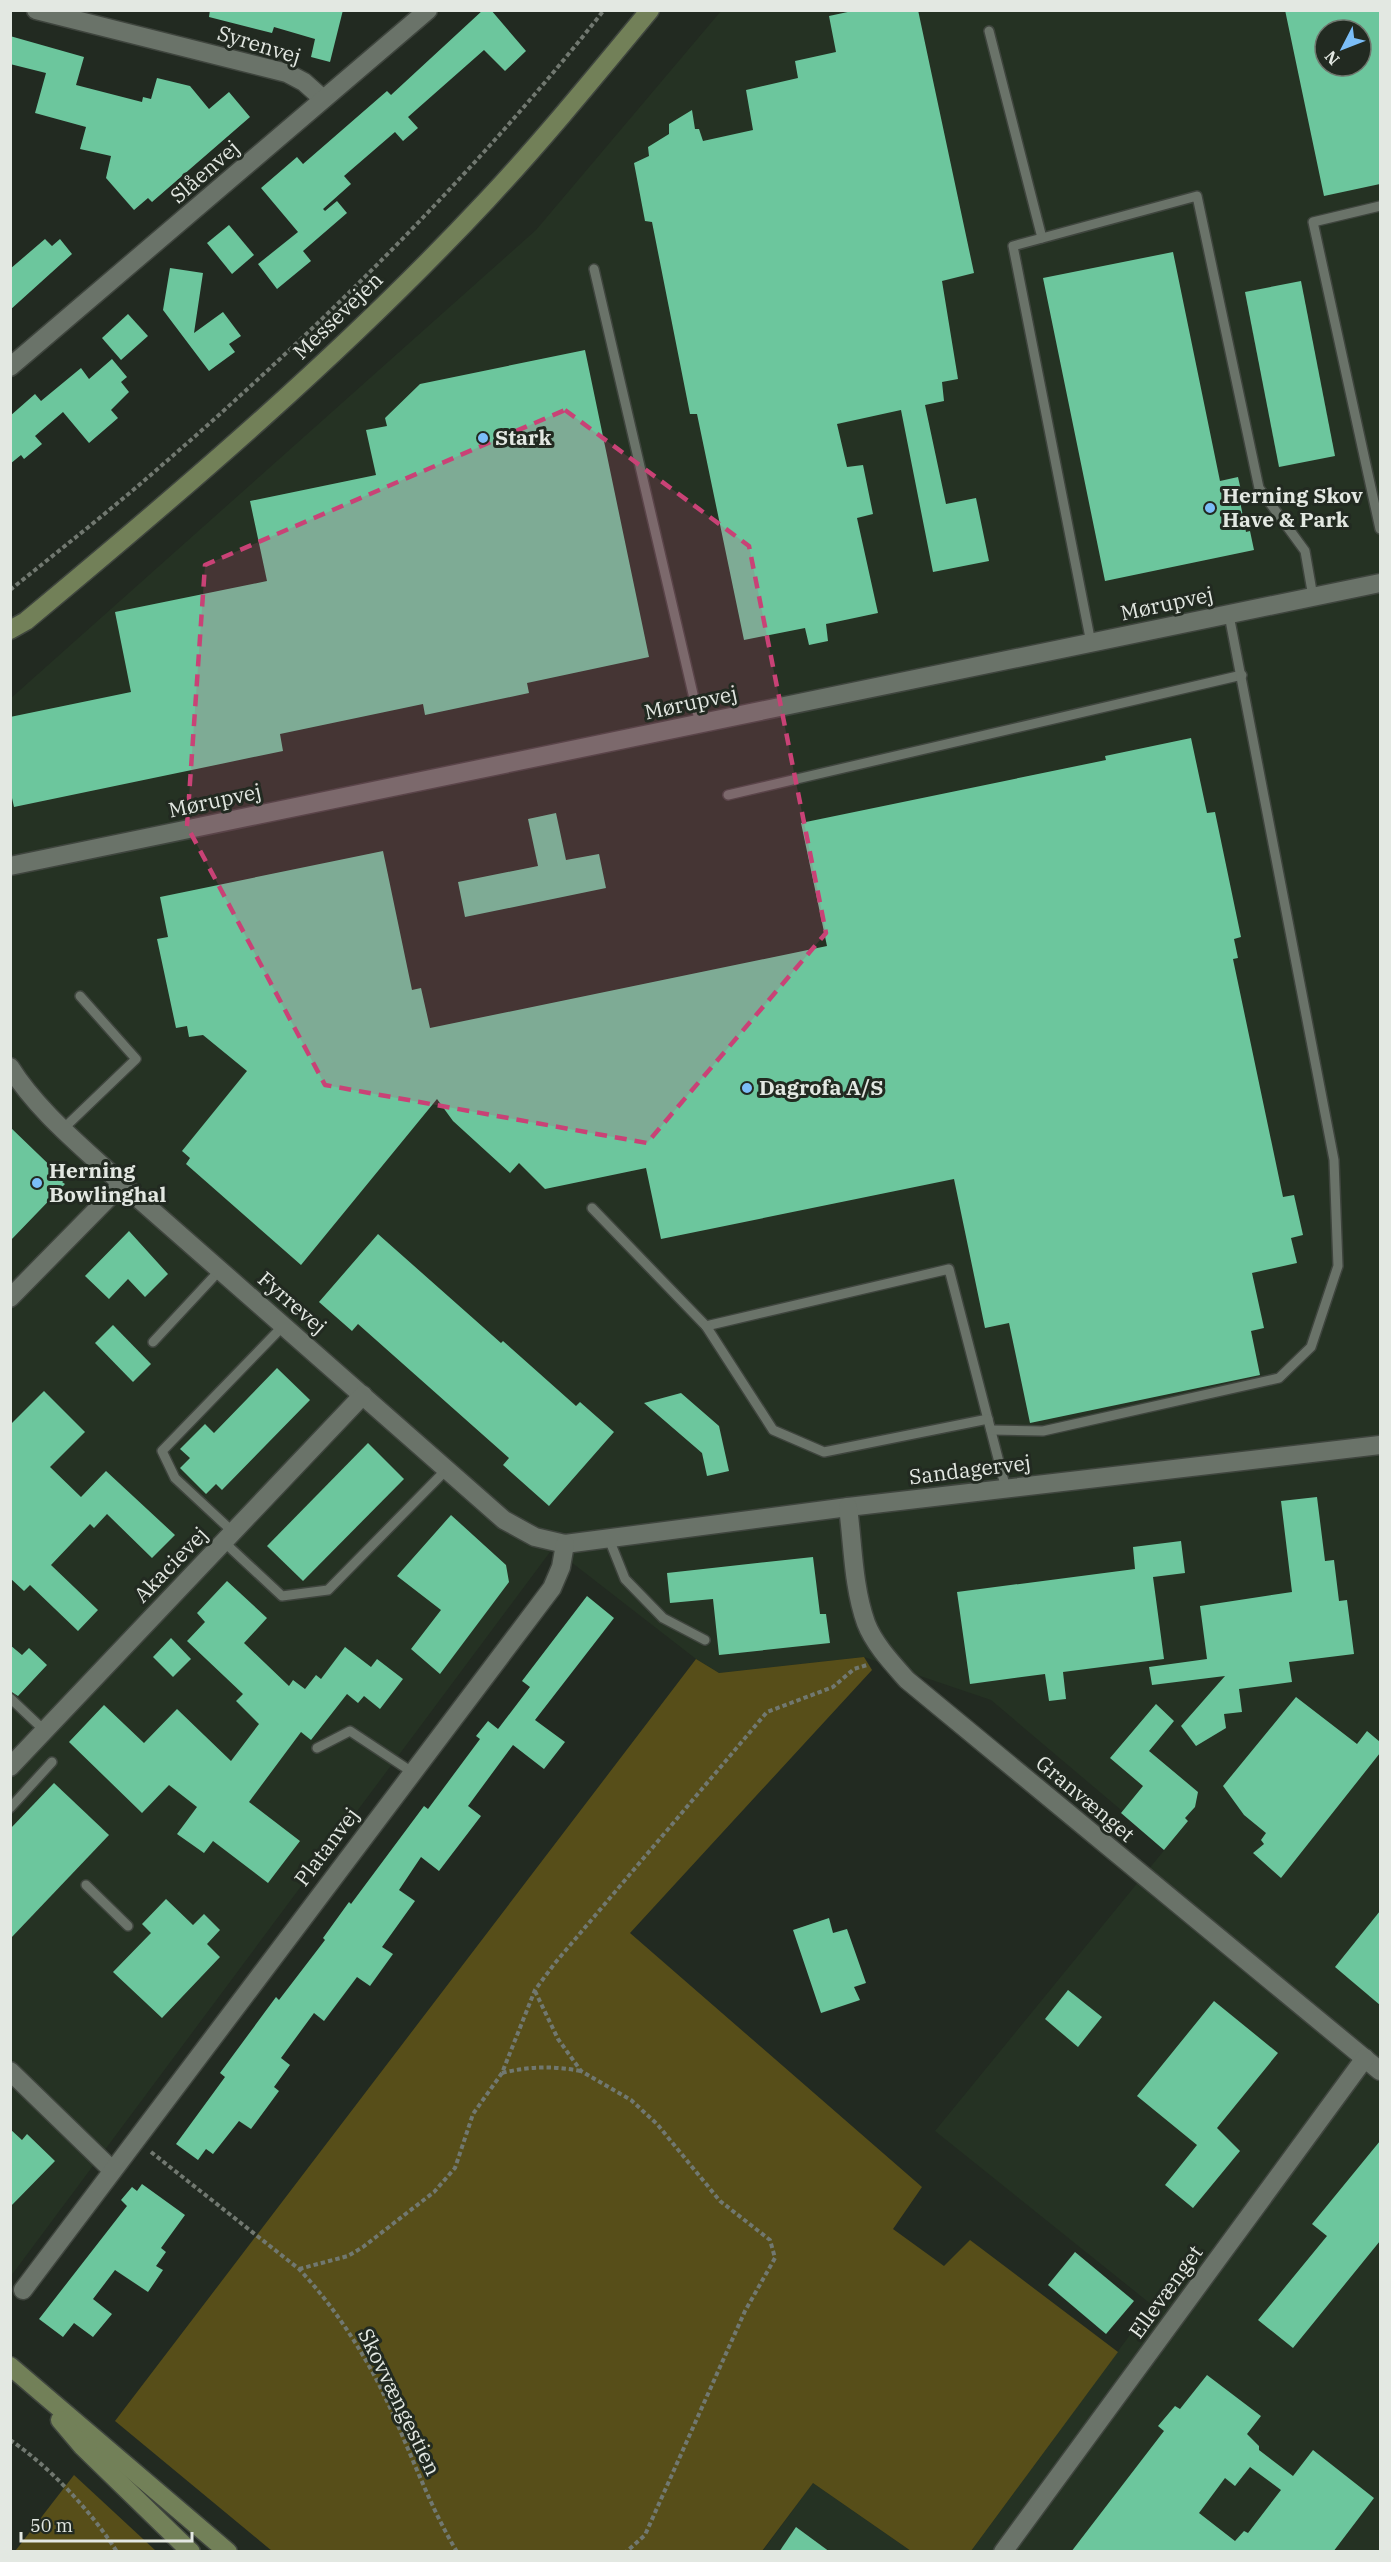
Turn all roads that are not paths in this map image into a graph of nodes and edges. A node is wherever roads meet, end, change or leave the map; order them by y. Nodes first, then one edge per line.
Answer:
1 (36, 10) edge
2 (428, 10) edge
3 (650, 10) edge
4 (989, 31) dead end
5 (323, 99) junction
6 (1380, 206) edge
7 (1042, 238) junction
8 (594, 269) dead end
9 (10, 367) edge
10 (1380, 529) edge
11 (1380, 583) edge
12 (1312, 597) junction
13 (1229, 615) junction
14 (18, 626) edge
15 (10, 640) edge
16 (1091, 643) junction
17 (1242, 675) junction
18 (700, 724) junction
19 (728, 795) dead end
20 (10, 866) edge
21 (80, 996) dead end
22 (10, 1067) edge
23 (63, 1129) junction
24 (122, 1184) junction
25 (592, 1208) dead end
26 (220, 1270) junction
27 (10, 1298) edge
28 (284, 1325) junction
29 (706, 1326) junction
30 (153, 1342) dead end
31 (363, 1395) junction
32 (988, 1419) junction
33 (991, 1430) junction
34 (1380, 1445) edge
35 (447, 1469) junction
36 (1006, 1489) junction
37 (848, 1507) junction
38 (228, 1537) junction
39 (609, 1539) junction
40 (566, 1544) junction
41 (705, 1640) dead end
42 (10, 1698) edge
43 (45, 1731) junction
44 (317, 1748) dead end
45 (52, 1762) dead end
46 (10, 1767) edge
47 (412, 1772) junction
48 (10, 1808) edge
49 (86, 1885) dead end
50 (128, 1926) dead end
51 (1365, 2058) junction
52 (10, 2071) edge
53 (1380, 2071) edge
54 (112, 2170) junction
55 (22, 2290) dead end
56 (10, 2366) edge
57 (32, 2387) junction
58 (191, 2552) edge
59 (228, 2552) edge
60 (1003, 2552) edge

1 - 5 street, Syrenvej
2 - 5 street, Slåenvej
3 - 14 main road, Messevejen
4 - 7 lane
5 - 9 street, Slåenvej
6 - 10 lane
7 - 12 lane
7 - 16 lane
8 - 18 lane
11 - 12 street, Mørupvej
12 - 13 street, Mørupvej
13 - 16 street, Mørupvej
13 - 17 lane
14 - 15 main road, Messevejen
16 - 18 street, Mørupvej
17 - 19 lane
17 - 33 lane
18 - 20 street, Mørupvej
21 - 23 lane
22 - 23 street, Fyrrevej
23 - 24 street, Fyrrevej
24 - 26 street, Fyrrevej
24 - 27 street
25 - 29 lane
26 - 28 street, Fyrrevej
26 - 30 lane
28 - 31 street, Fyrrevej
28 - 38 lane
29 - 32 lane
29 - 32 lane
31 - 35 street, Fyrrevej
31 - 38 street, Akacievej
32 - 33 lane
33 - 36 lane
34 - 36 street, Sandagervej
35 - 38 lane
35 - 40 street, Fyrrevej
36 - 37 street, Sandagervej
37 - 39 street, Sandagervej
37 - 51 street, Granvænget
38 - 43 street, Akacievej
39 - 40 street, Sandagervej
39 - 41 lane
40 - 47 street, Platanvej
42 - 43 lane
43 - 46 street, Akacievej
44 - 47 lane
45 - 48 lane
47 - 54 street, Platanvej
49 - 50 lane
51 - 53 street, Granvænget
51 - 60 street, Ellevænget
52 - 54 street
54 - 55 street, Platanvej
56 - 57 main road
57 - 58 main road
57 - 59 main road

